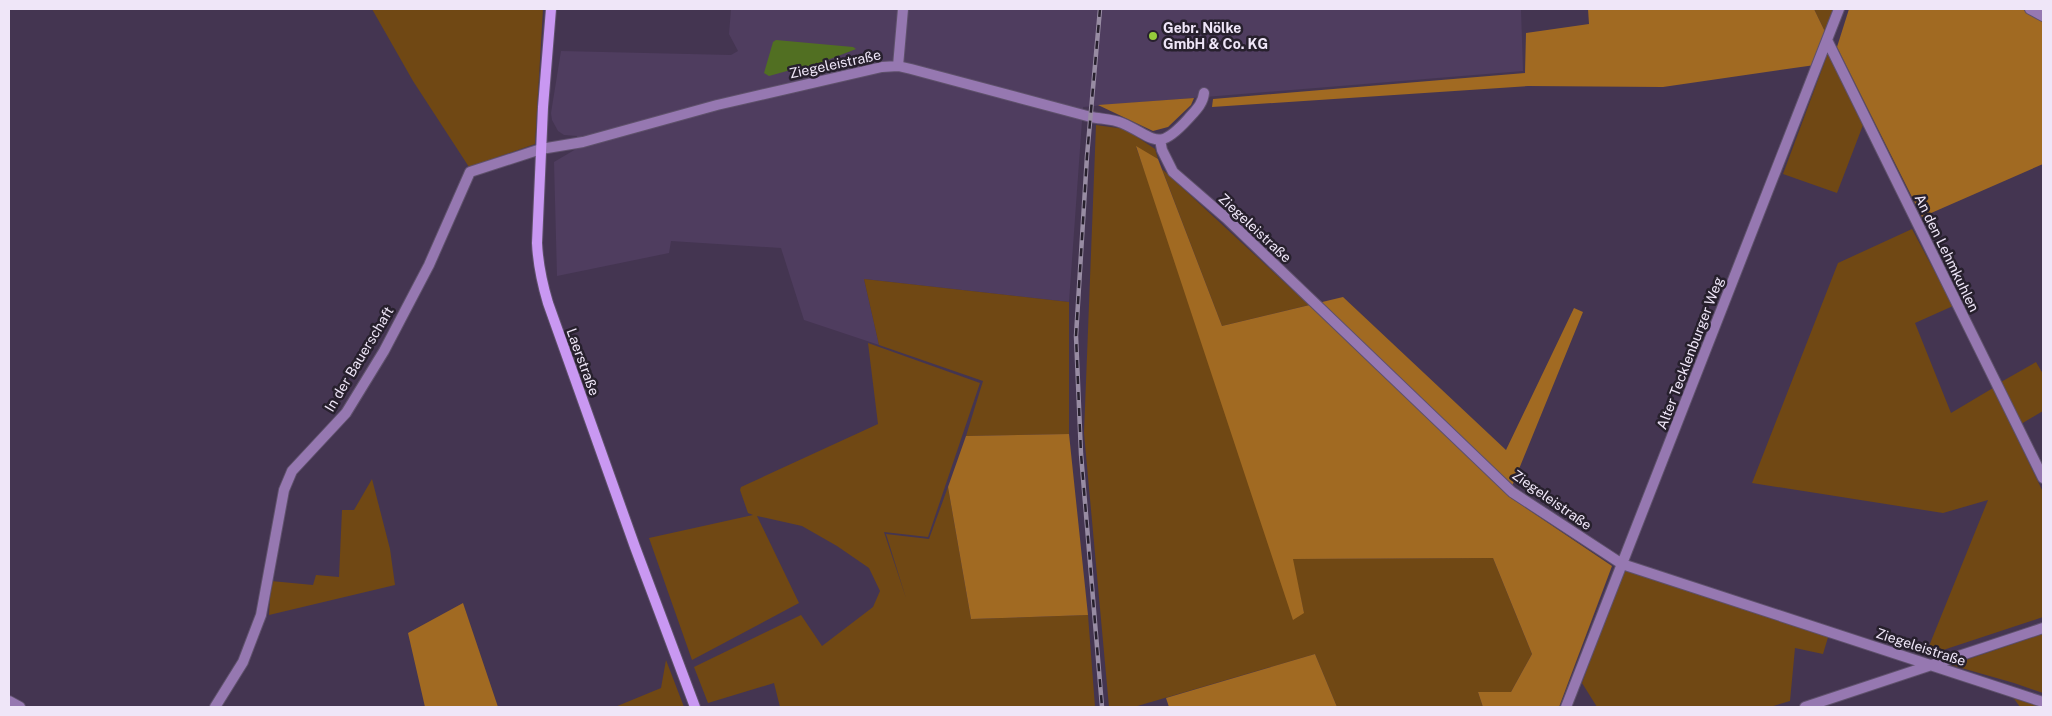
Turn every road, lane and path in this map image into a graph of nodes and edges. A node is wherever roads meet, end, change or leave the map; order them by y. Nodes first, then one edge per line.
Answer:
1 (551, 9) edge
2 (902, 9) edge
3 (1839, 9) edge
4 (2030, 9) edge
5 (2043, 16) edge
6 (1827, 40) junction
7 (898, 66) junction
8 (1204, 93) dead end
9 (1160, 140) junction
10 (541, 149) junction
11 (2043, 478) edge
12 (1622, 564) junction
13 (2043, 628) edge
14 (1931, 665) junction
15 (9, 701) edge
16 (2043, 702) edge
17 (20, 707) edge
18 (215, 707) edge
19 (695, 707) edge
20 (1566, 707) edge
21 (1805, 707) edge

1 - 10 main road, Laerstraße
2 - 7 street
3 - 6 street, Alter Tecklenburger Weg
4 - 5 street
6 - 11 street, An den Lehmkuhlen
6 - 12 street, Alter Tecklenburger Weg
7 - 9 street, Ziegeleistraße
7 - 10 street, Ziegeleistraße
8 - 9 street
9 - 12 street, Ziegeleistraße
10 - 18 street, In der Bauerschaft
10 - 19 main road, Laerstraße
12 - 14 street, Ziegeleistraße
12 - 20 street, Alter Tecklenburger Weg
13 - 14 street
14 - 16 street, Ziegeleistraße
14 - 21 street
15 - 17 street

